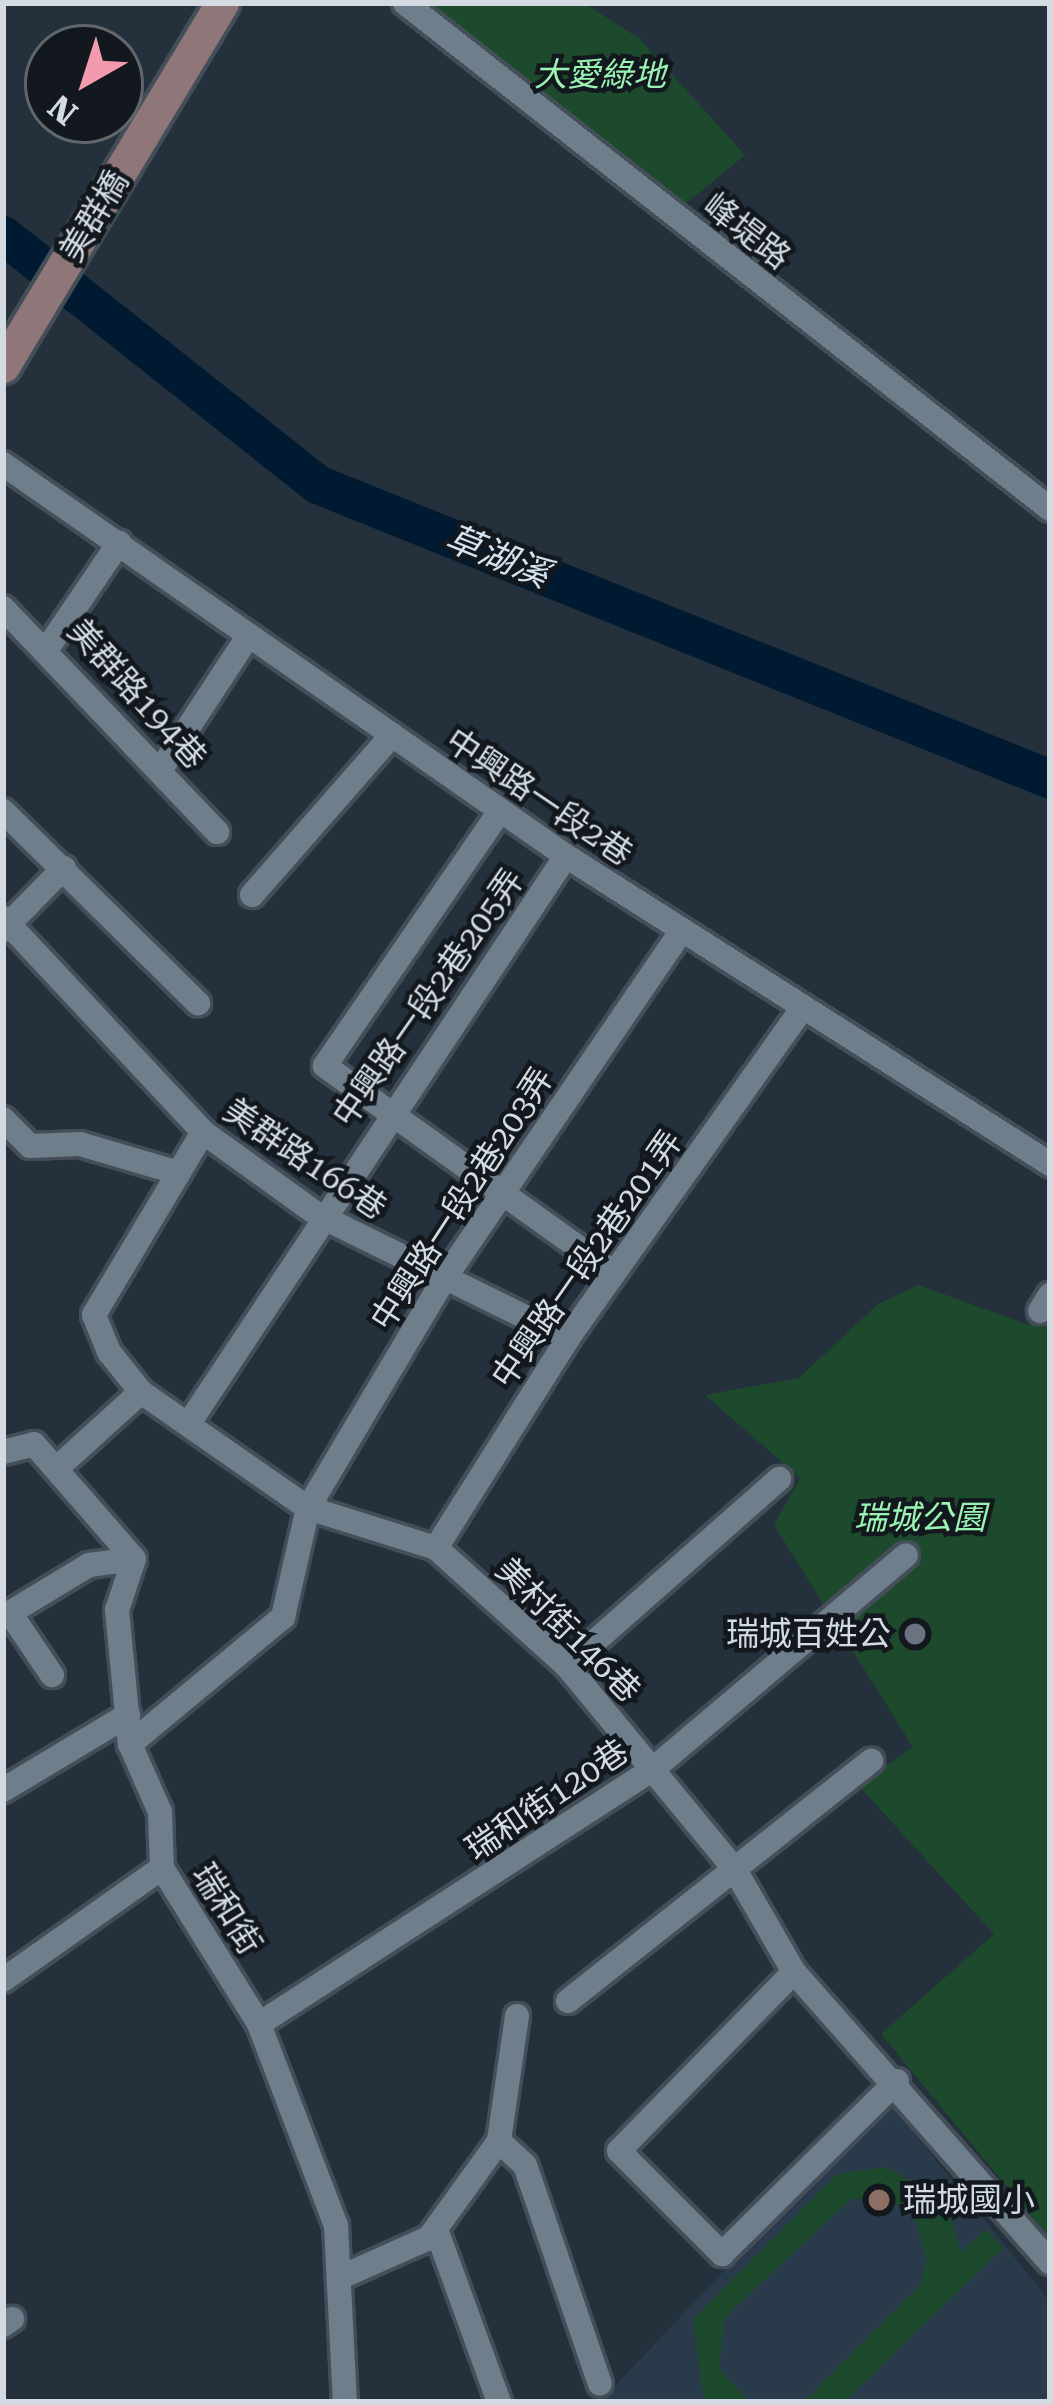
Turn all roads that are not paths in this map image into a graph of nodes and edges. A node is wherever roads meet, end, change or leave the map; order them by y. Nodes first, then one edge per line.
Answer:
1 (222, 3) edge
2 (405, 3) edge
3 (3, 367) edge
4 (3, 464) edge
5 (1050, 509) edge
6 (119, 543) junction
7 (3, 608) edge
8 (249, 635) junction
9 (49, 646) junction
10 (392, 736) junction
11 (161, 769) junction
12 (3, 811) edge
13 (500, 812) junction
14 (217, 832) dead end
15 (566, 856) junction
16 (64, 868) junction
17 (252, 895) dead end
18 (5, 924) edge
19 (681, 932) junction
20 (197, 1003) dead end
21 (800, 1012) junction
22 (389, 1110) junction
23 (3, 1119) edge
24 (203, 1132) junction
25 (1050, 1164) edge
26 (179, 1173) junction
27 (501, 1194) junction
28 (318, 1215) junction
29 (614, 1273) junction
30 (442, 1282) junction
31 (568, 1338) junction
32 (141, 1392) junction
33 (191, 1420) junction
34 (3, 1453) edge
35 (56, 1469) junction
36 (779, 1479) dead end
37 (308, 1508) junction
38 (436, 1548) junction
39 (906, 1555) dead end
40 (134, 1559) junction
41 (6, 1615) edge
42 (567, 1666) junction
43 (52, 1675) dead end
44 (128, 1715) junction
45 (130, 1744) junction
46 (872, 1761) dead end
47 (653, 1769) junction
48 (3, 1790) edge
49 (162, 1868) junction
50 (734, 1870) junction
51 (794, 1972) junction
52 (3, 1980) edge
53 (568, 2001) dead end
54 (517, 2016) dead end
55 (259, 2024) junction
56 (897, 2081) junction
57 (499, 2140) junction
58 (436, 2229) junction
59 (1050, 2262) edge
60 (339, 2278) junction
61 (600, 2384) dead end
62 (345, 2402) edge
63 (500, 2402) edge

1 - 3 street, 美群橋
2 - 5 street, 峰堤路
4 - 6 street, 中興路一段2巷
6 - 8 street, 中興路一段2巷
6 - 9 street
7 - 9 street, 美群路194巷
8 - 10 street, 中興路一段2巷
8 - 11 street
9 - 11 street, 美群路194巷
10 - 13 street, 中興路一段2巷
10 - 17 street
11 - 14 street, 美群路194巷
12 - 16 street
13 - 15 street, 中興路一段2巷
13 - 22 street
15 - 19 street, 中興路一段2巷
15 - 22 street, 中興路一段2巷205弄
16 - 18 street
16 - 20 street
18 - 24 street, 美群路166巷
19 - 21 street, 中興路一段2巷
19 - 27 street, 中興路一段2巷203弄
21 - 25 street, 中興路一段2巷
21 - 29 street, 中興路一段2巷201弄
22 - 27 street
22 - 28 street, 中興路一段2巷205弄
23 - 26 street
24 - 26 street, 美村街146巷
24 - 28 street, 美群路166巷
26 - 32 street, 美村街146巷
27 - 29 street
27 - 30 street, 中興路一段2巷203弄
28 - 30 street, 美群路166巷
28 - 33 street, 中興路一段2巷205弄
29 - 31 street, 中興路一段2巷201弄
30 - 31 street, 美群路166巷
30 - 37 street, 中興路一段2巷203弄
31 - 38 street, 中興路一段2巷201弄
32 - 33 street, 美村街146巷
32 - 35 street
33 - 37 street, 美村街146巷
34 - 35 street
35 - 40 street
36 - 42 street
37 - 38 street, 美村街146巷
37 - 45 street, 中興路一段2巷203弄
38 - 42 street, 美村街146巷
39 - 47 street, 瑞和街120巷
40 - 41 street
40 - 44 street, 瑞和街
41 - 43 street
42 - 47 street, 美村街146巷
44 - 45 street, 瑞和街
44 - 48 street
45 - 49 street, 瑞和街
46 - 50 street
47 - 50 street, 美村街146巷
47 - 55 street, 瑞和街120巷
49 - 52 street
49 - 55 street, 瑞和街
50 - 51 street, 美村街146巷
50 - 53 street
51 - 56 street, 美村街146巷
51 - 56 street
54 - 57 street
55 - 60 street, 瑞和街
56 - 59 street, 美村街146巷
57 - 58 street
57 - 61 street
58 - 60 street
58 - 63 street
60 - 62 street, 瑞和街

